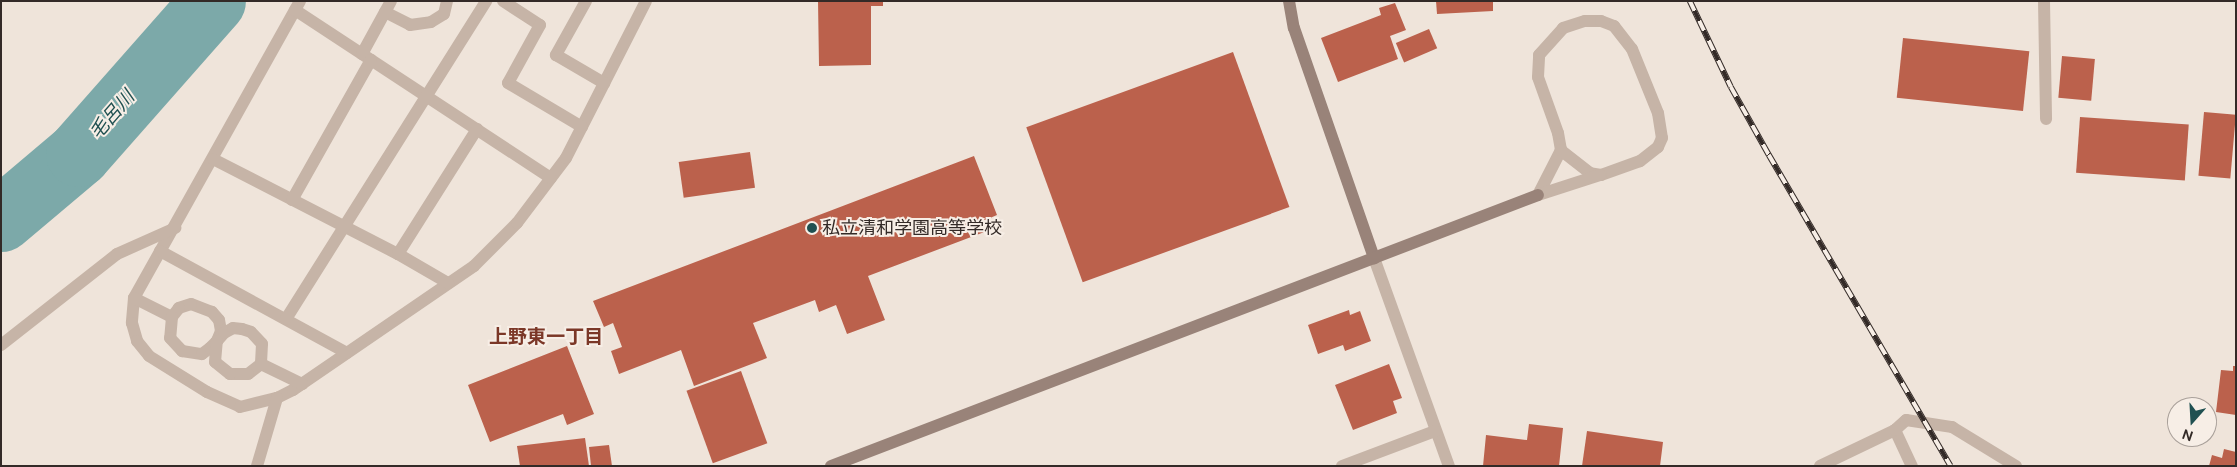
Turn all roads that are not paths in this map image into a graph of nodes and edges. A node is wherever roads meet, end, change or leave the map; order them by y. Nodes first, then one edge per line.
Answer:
1 (447, 1) edge
2 (486, 1) edge
3 (503, 1) edge
4 (586, 1) edge
5 (646, 1) edge
6 (1289, 1) edge
7 (2044, 1) edge
8 (297, 6) edge
9 (388, 6) edge
10 (367, 57) junction
11 (604, 83) junction
12 (428, 97) junction
13 (2046, 119) dead end
14 (582, 127) junction
15 (477, 129) junction
16 (1561, 150) junction
17 (213, 159) junction
18 (1618, 170) junction
19 (551, 178) junction
20 (1538, 195) junction
21 (292, 200) junction
22 (346, 226) junction
23 (175, 228) junction
24 (160, 252) junction
25 (398, 254) junction
26 (1374, 258) junction
27 (448, 283) junction
28 (134, 298) junction
29 (172, 317) junction
30 (286, 320) junction
31 (217, 341) junction
32 (1, 345) edge
33 (347, 352) junction
34 (261, 364) junction
35 (302, 384) junction
36 (277, 398) junction
37 (1896, 430) junction
38 (1435, 431) junction
39 (257, 466) edge
40 (831, 466) edge
41 (1342, 466) edge
42 (1449, 466) edge
43 (1820, 466) edge
44 (1912, 466) edge
45 (2016, 466) edge

1 - 9 street
2 - 12 street
3 - 14 street
4 - 11 street
5 - 11 street
6 - 26 street
7 - 13 street
8 - 10 street
8 - 17 street
9 - 10 street
10 - 12 street
10 - 21 street
11 - 14 street
12 - 15 street
12 - 22 street
14 - 19 street
15 - 19 street
15 - 25 street
16 - 18 street
16 - 18 street
16 - 20 street
17 - 21 street
17 - 23 street
18 - 20 street
19 - 27 street
20 - 26 street
21 - 22 street
22 - 25 street
22 - 30 street
23 - 24 street
23 - 32 street
24 - 28 street
24 - 30 street
25 - 27 street
26 - 38 street
26 - 40 street
27 - 33 street
28 - 29 street
28 - 36 street
29 - 31 street
29 - 31 street
30 - 33 street
31 - 34 street
31 - 34 street
33 - 35 street
34 - 35 street
35 - 36 street
36 - 39 street
37 - 43 street
37 - 44 street
37 - 45 street
38 - 41 street
38 - 42 street

